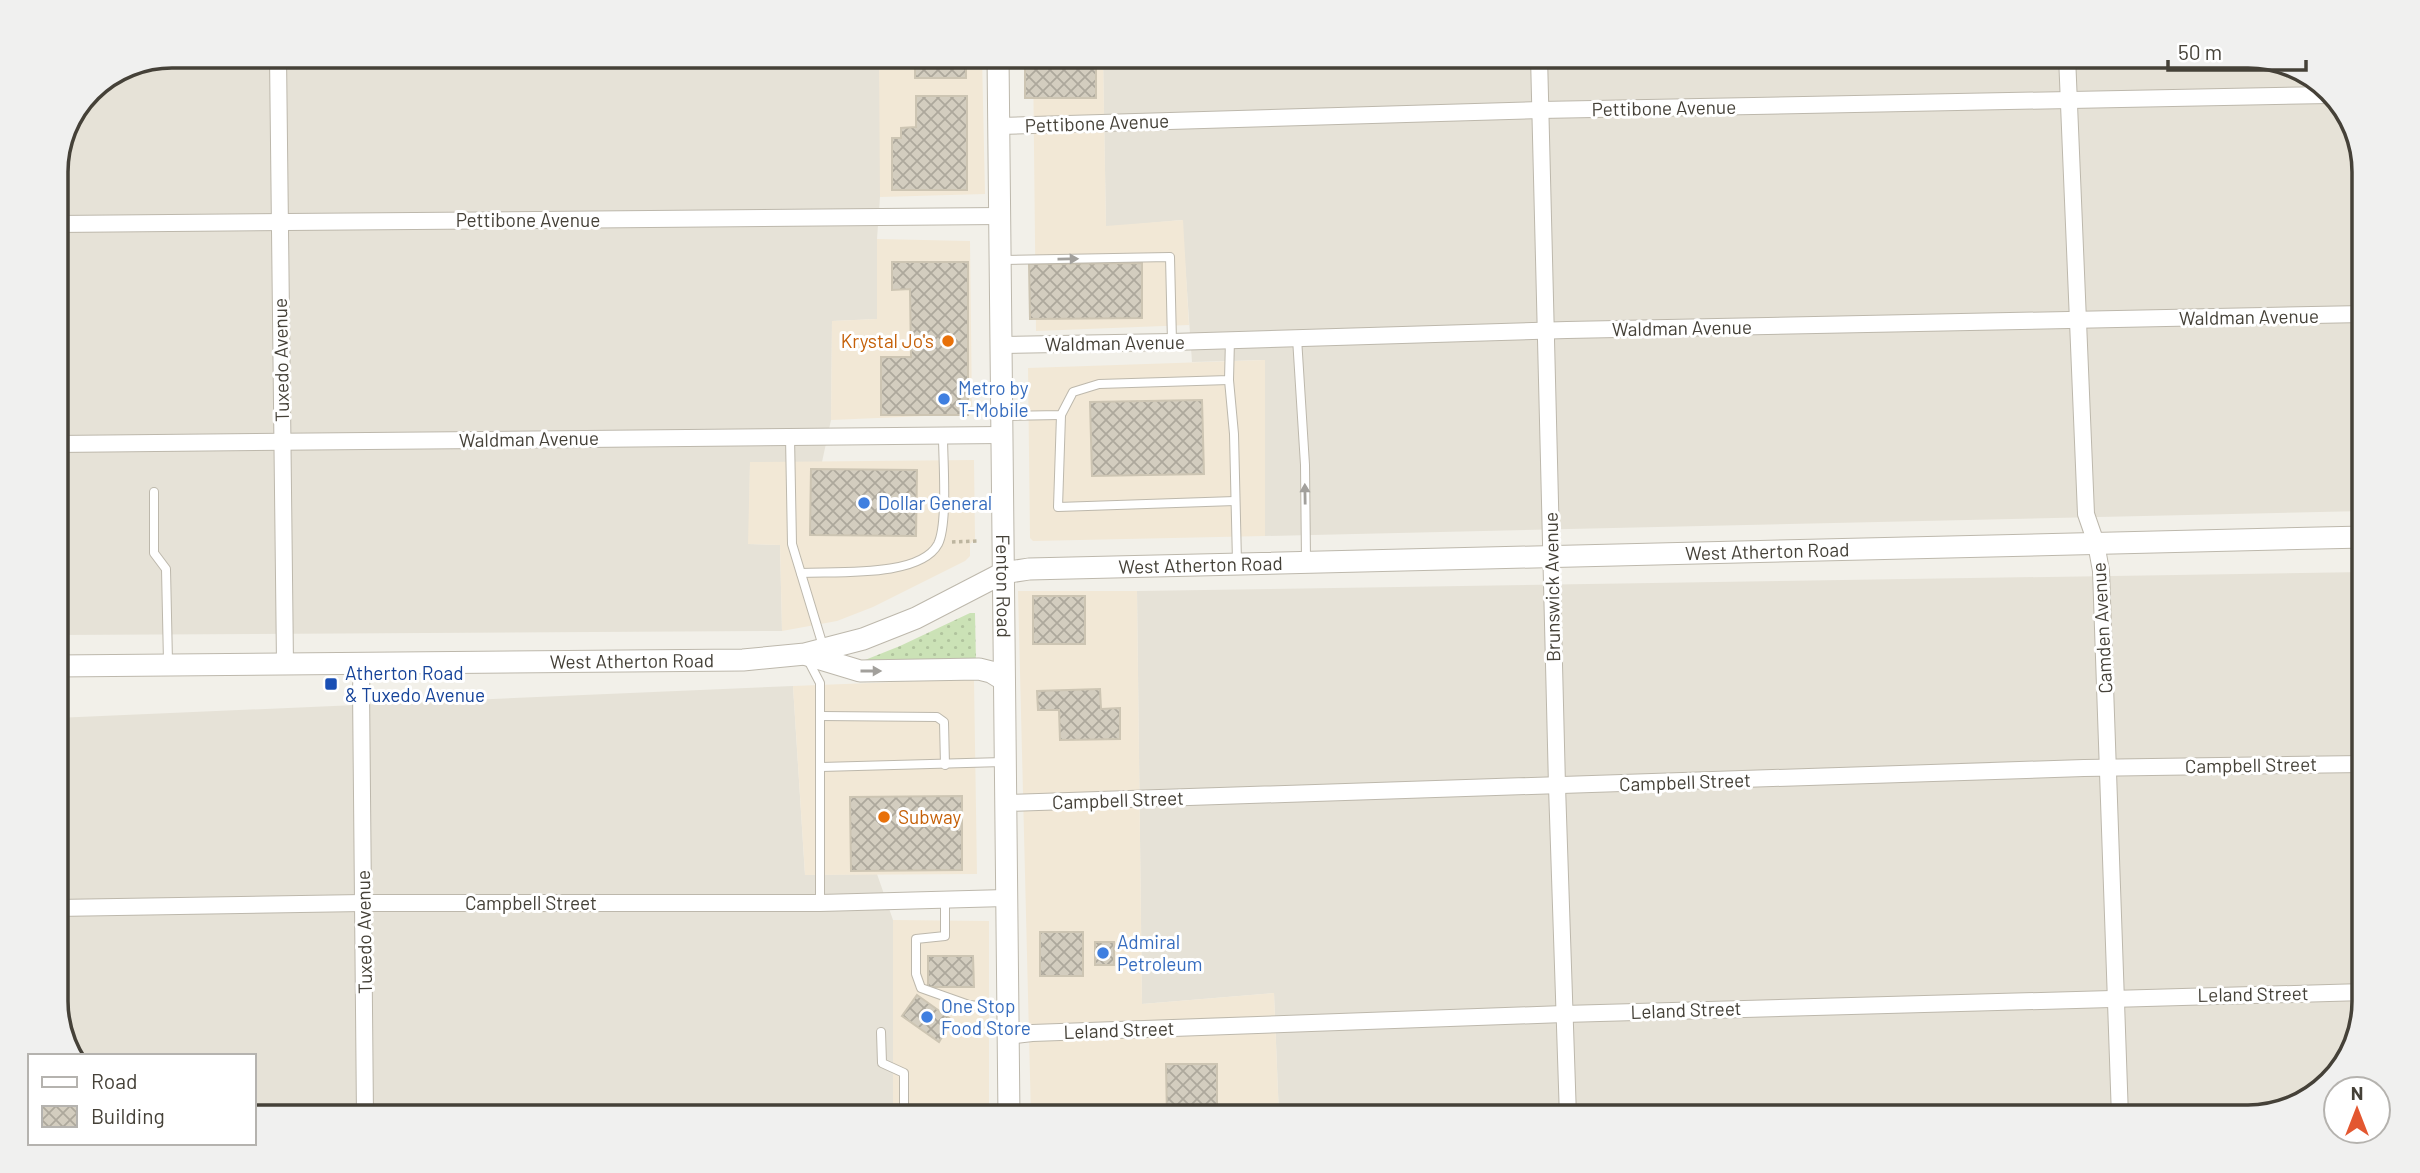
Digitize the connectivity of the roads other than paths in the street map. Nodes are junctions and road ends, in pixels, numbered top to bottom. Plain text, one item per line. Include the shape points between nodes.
1 (278, 68) edge
2 (998, 68) edge
3 (1539, 68) edge
4 (2068, 68) edge
5 (2317, 95) edge
6 (2069, 100) junction
7 (1540, 110) junction
8 (999, 126) junction
9 (1000, 216) junction
10 (280, 222) junction
11 (68, 224) edge
12 (1000, 260) junction
13 (2352, 314) edge
14 (2080, 320) junction
15 (1545, 330) junction
16 (1297, 338) junction
17 (1230, 339) junction
18 (1172, 342) junction
19 (1000, 345) junction
20 (1229, 380) junction
21 (1061, 415) junction
22 (1001, 426) junction
23 (943, 436) junction
24 (790, 437) junction
25 (282, 442) junction
26 (68, 444) edge
27 (154, 492) dead end
28 (1235, 501) junction
29 (2352, 537) edge
30 (2096, 543) junction
31 (1552, 557) junction
32 (1306, 563) junction
33 (1237, 564) junction
34 (800, 573) junction
35 (1003, 573) junction
36 (814, 652) junction
37 (363, 663) junction
38 (285, 664) junction
39 (168, 665) junction
40 (68, 666) edge
41 (1004, 680) junction
42 (821, 716) junction
43 (1005, 762) junction
44 (2352, 764) edge
45 (945, 765) junction
46 (821, 767) junction
47 (2108, 768) junction
48 (1557, 786) junction
49 (1005, 803) junction
50 (1006, 898) junction
51 (945, 900) junction
52 (820, 902) junction
53 (363, 903) junction
54 (68, 908) edge
55 (2352, 992) edge
56 (2116, 997) junction
57 (1008, 1009) junction
58 (1564, 1014) junction
59 (881, 1032) dead end
60 (1008, 1036) junction
61 (365, 1105) edge
62 (904, 1105) edge
63 (1009, 1105) edge
64 (1568, 1105) edge
65 (2120, 1105) edge

1 - 10 street, Tuxedo Avenue
2 - 8 street, Fenton Road
3 - 7 street, Brunswick Avenue
4 - 6 street, Camden Avenue
5 - 6 street, Pettibone Avenue
6 - 7 street, Pettibone Avenue
6 - 14 street, Camden Avenue
7 - 8 street, Pettibone Avenue
7 - 15 street, Brunswick Avenue
8 - 9 street, Fenton Road
9 - 10 street, Pettibone Avenue
9 - 12 street, Fenton Road
10 - 11 street, Pettibone Avenue
10 - 25 street, Tuxedo Avenue
12 -> 18 lane via 1170,257
12 - 19 street, Fenton Road
13 - 14 street, Waldman Avenue
14 - 15 street, Waldman Avenue
14 - 30 street, Camden Avenue via 2086,514
15 - 16 street, Waldman Avenue
15 - 31 street, Brunswick Avenue
16 - 17 street, Waldman Avenue
32 -> 16 lane
17 - 18 street, Waldman Avenue
17 - 20 lane
18 - 19 street, Waldman Avenue
19 - 22 street, Fenton Road
20 - 21 lane via 1098,384 1073,392
20 - 28 lane
21 - 22 lane
21 - 28 lane via 1058,507
22 - 23 street, Waldman Avenue
22 - 35 street, Fenton Road
23 - 24 street, Waldman Avenue
23 - 34 lane via 940,542 921,561 896,569
24 - 25 street, Waldman Avenue
24 - 34 lane via 792,544
25 - 26 street, Waldman Avenue
25 - 38 street, Tuxedo Avenue
27 - 39 lane via 155,553 166,569
28 - 33 lane
29 - 30 street, West Atherton Road
30 - 31 street, West Atherton Road
30 - 47 street, Camden Avenue via 2101,571
31 - 32 street, West Atherton Road
31 - 48 street, Brunswick Avenue
32 - 33 street, West Atherton Road
33 - 35 street, West Atherton Road
34 - 36 lane
35 - 36 street, West Atherton Road via 887,631
35 - 41 street, Fenton Road
36 - 37 street, West Atherton Road via 743,660
36 -> 41 street via 860,671 979,669
36 - 42 lane
37 - 38 street, West Atherton Road
37 - 53 street, Tuxedo Avenue
38 - 39 street, West Atherton Road
39 - 40 street, West Atherton Road
41 - 43 street, Fenton Road
42 - 45 lane via 937,717 944,722
42 - 46 lane
43 - 45 lane
43 - 49 street, Fenton Road
44 - 47 street, Campbell Street
45 - 46 lane
46 - 52 lane
47 - 48 street, Campbell Street
47 - 56 street, Camden Avenue
48 - 49 street, Campbell Street
48 - 58 street, Brunswick Avenue
49 - 50 street, Fenton Road
50 - 51 street, Campbell Street
50 - 57 street, Fenton Road
51 - 52 street, Campbell Street
51 - 57 lane via 945,936 916,939 916,974 921,988 969,1005
52 - 53 street, Campbell Street
53 - 54 street, Campbell Street
53 - 61 street, Tuxedo Avenue
55 - 56 street, Leland Street
56 - 58 street, Leland Street
56 - 65 street, Camden Avenue
57 - 60 street, Fenton Road
58 - 60 street, Leland Street
58 - 64 street, Brunswick Avenue
59 - 62 lane via 882,1063 904,1073
60 - 63 street, Fenton Road

